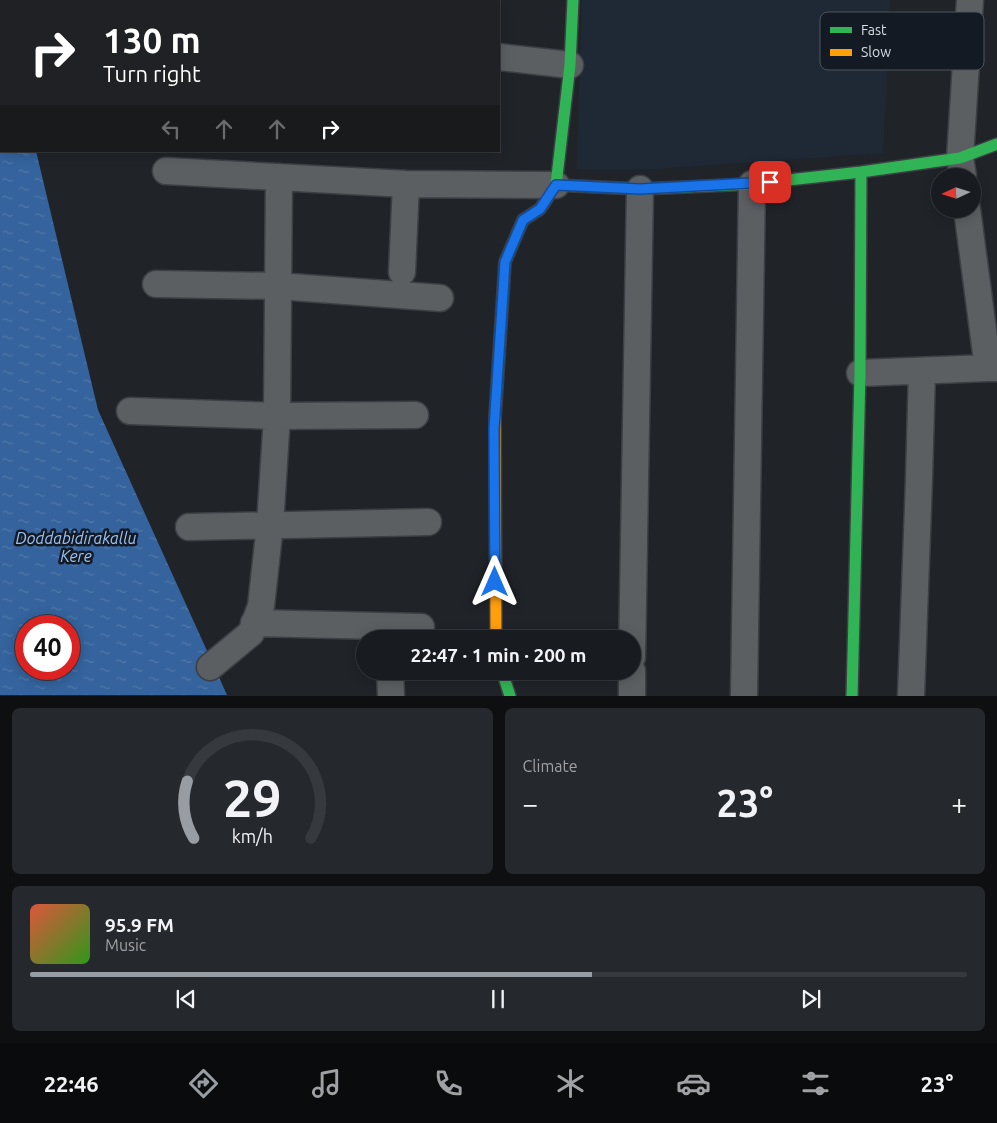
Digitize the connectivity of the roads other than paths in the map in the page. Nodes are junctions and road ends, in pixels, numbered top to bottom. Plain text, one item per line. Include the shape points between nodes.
1 (573, 0) edge
2 (500, 57) edge
3 (570, 65) junction
4 (967, 70) edge
5 (997, 144) edge
6 (962, 167) edge
7 (166, 172) dead end
8 (861, 172) junction
9 (279, 177) junction
10 (406, 184) junction
11 (752, 184) junction
12 (556, 185) junction
13 (640, 189) junction
14 (968, 218) edge
15 (402, 272) dead end
16 (156, 284) dead end
17 (278, 286) junction
18 (440, 298) dead end
19 (993, 368) edge
20 (922, 371) junction
21 (860, 373) junction
22 (130, 411) dead end
23 (415, 415) dead end
24 (277, 416) junction
25 (428, 522) dead end
26 (270, 525) junction
27 (189, 527) dead end
28 (254, 623) junction
29 (422, 627) dead end
30 (358, 630) edge
31 (402, 630) edge
32 (496, 630) edge
33 (632, 630) edge
34 (210, 667) dead end
35 (390, 680) edge
36 (505, 680) edge
37 (632, 680) edge
38 (391, 696) edge
39 (510, 696) edge
40 (632, 696) edge
41 (744, 696) edge
42 (852, 696) edge
43 (911, 696) edge

1 - 3 street
2 - 3 street
3 - 12 street
4 - 6 street
5 - 6 street
6 - 8 street
7 - 9 street
8 - 11 street
8 - 21 street
9 - 10 street
9 - 17 street
10 - 12 street
10 - 15 street
11 - 13 street
11 - 41 street
12 - 13 street
12 - 32 street via 540,209 523,220 505,262 494,429
13 - 33 street
14 - 19 street
16 - 17 street
17 - 18 street
17 - 24 street
19 - 20 street
20 - 21 street
20 - 43 street
21 - 42 street
22 - 24 street
23 - 24 street
24 - 26 street
25 - 26 street
26 - 27 street
26 - 28 street via 261,606
28 - 30 street
28 - 34 street via 251,632
29 - 31 street
35 - 38 street
36 - 39 street
37 - 40 street

